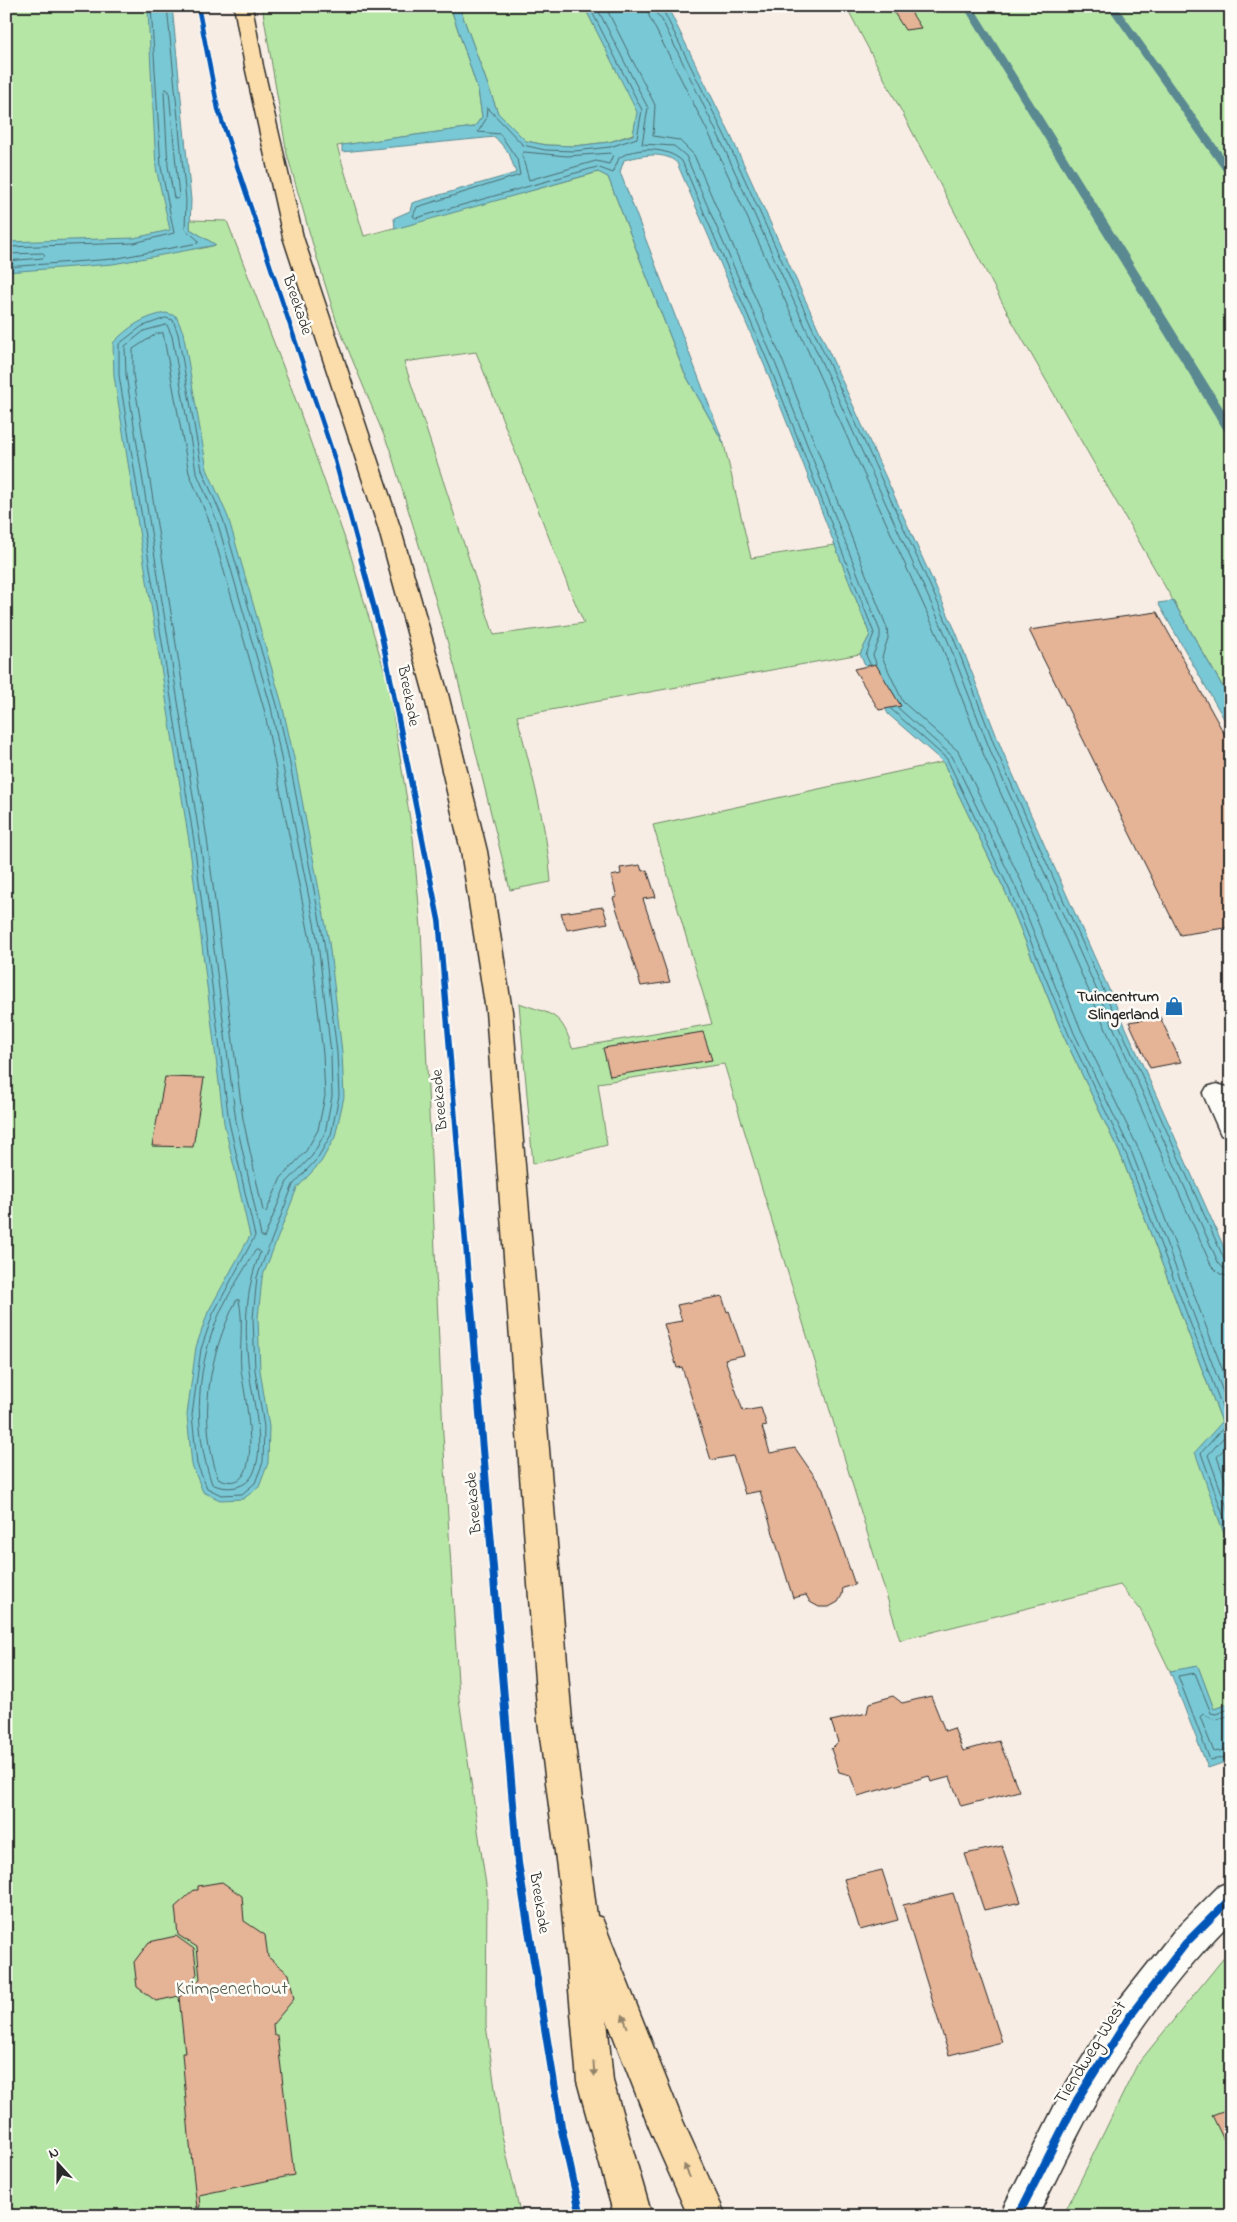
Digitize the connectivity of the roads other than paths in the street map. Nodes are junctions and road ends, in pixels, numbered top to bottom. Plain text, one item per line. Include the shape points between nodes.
1 (243, 6) edge
2 (1217, 1094) dead end
3 (1231, 1126) edge
4 (1231, 1898) edge
5 (578, 1899) junction
6 (633, 2216) edge
7 (707, 2216) edge
8 (1018, 2216) edge

1 - 5 main road, Breekade via 290,227 389,527 436,694 474,851 499,1011 554,1712
2 - 3 street
4 - 8 street, Tiendweg-West via 1186,1943 1130,2016 1077,2100
5 -> 6 main road, Breekade via 596,2081
7 -> 5 main road, Breekade via 650,2084

